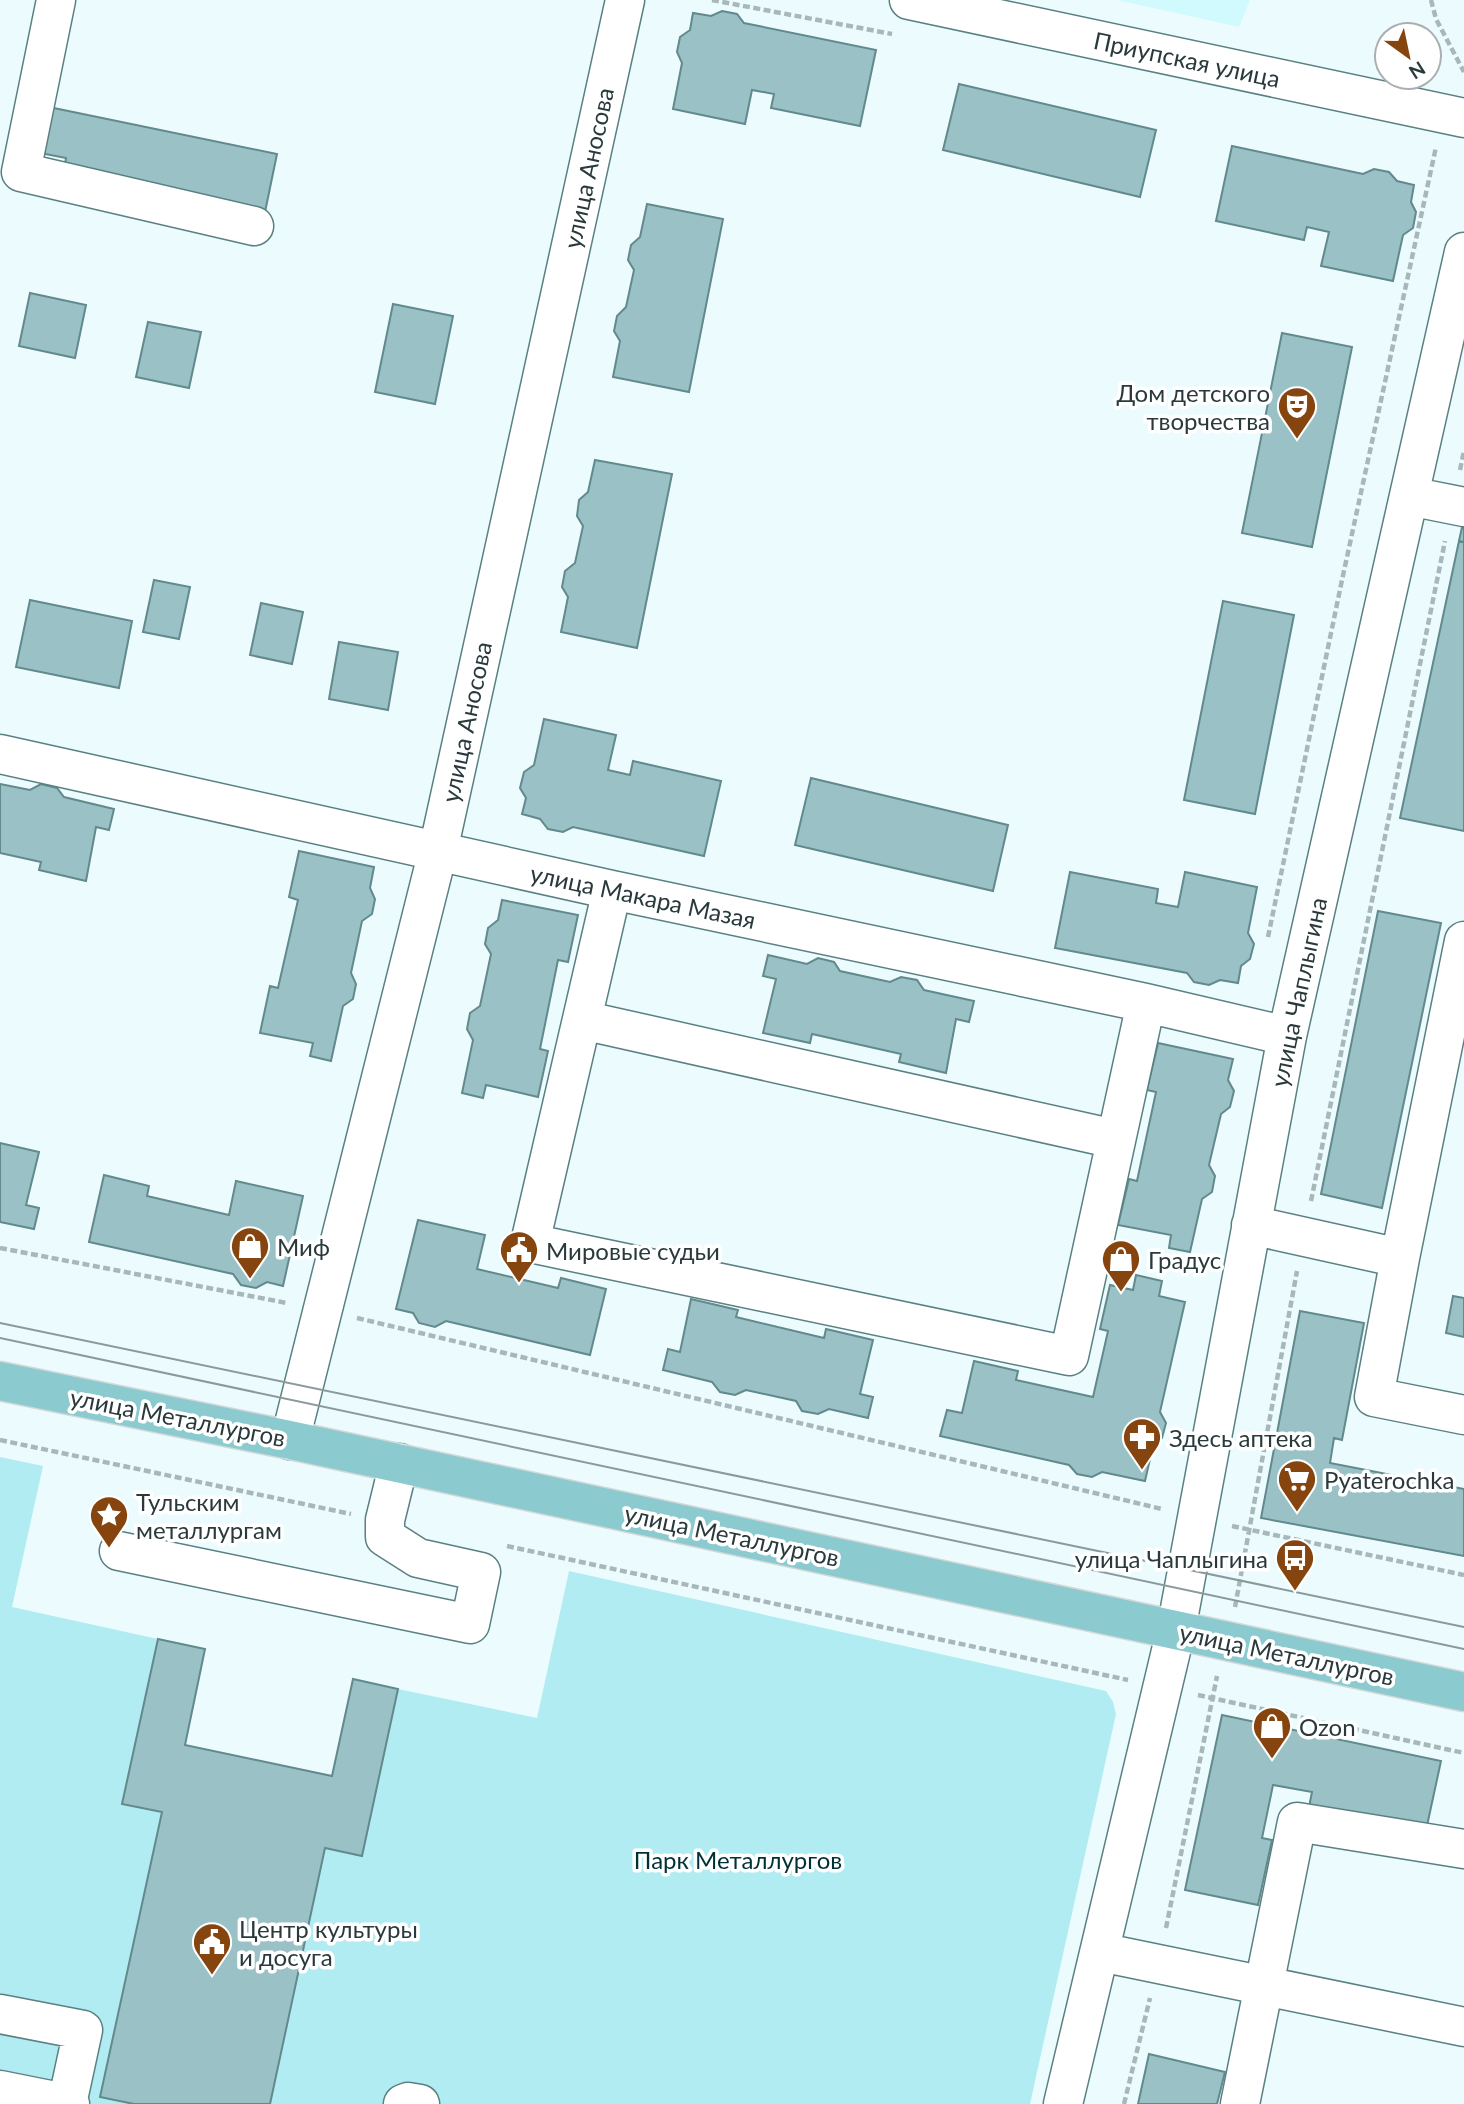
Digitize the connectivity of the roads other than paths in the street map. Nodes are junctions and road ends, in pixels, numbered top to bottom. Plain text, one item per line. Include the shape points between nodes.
1 (57, 0) edge
2 (625, 0) edge
3 (909, 0) edge
4 (1464, 118) edge
5 (254, 226) dead end
6 (1464, 252) edge
7 (1409, 496) junction
8 (1458, 506) edge
9 (0, 754) edge
10 (438, 851) junction
11 (612, 890) junction
12 (1464, 940) edge
13 (1146, 1003) junction
14 (582, 1020) junction
15 (1287, 1036) junction
16 (1115, 1139) junction
17 (1251, 1226) junction
18 (1400, 1258) junction
19 (0, 1381) edge
20 (1464, 1415) edge
21 (290, 1440) junction
22 (399, 1463) junction
23 (119, 1551) dead end
24 (1176, 1630) junction
25 (1464, 1692) edge
26 (1464, 1849) edge
27 (1100, 1952) junction
28 (1263, 1986) junction
29 (0, 2014) edge
30 (1464, 2026) edge
31 (0, 2090) edge
32 (68, 2104) edge
33 (402, 2104) edge
34 (420, 2104) edge
35 (1063, 2104) edge
36 (1240, 2104) edge

1 - 5 street via 21,172
2 - 10 street, улица Аносова
3 - 4 street, Приупская улица
6 - 7 street, улица Чаплыгина
7 - 8 street
7 - 15 street, улица Чаплыгина
9 - 10 street, улица Макара Мазая
10 - 11 street, улица Макара Мазая
10 - 21 street, улица Аносова
11 - 13 street, улица Макара Мазая
11 - 14 street
12 - 18 street
13 - 15 street, улица Макара Мазая
13 - 16 street
14 - 16 street
14 - 16 street via 530,1243 1069,1356
15 - 17 street, улица Чаплыгина
17 - 18 street
17 - 24 street, улица Чаплыгина
18 - 20 street via 1374,1397
19 - 21 main road, улица Металлургов
21 - 22 main road, улица Металлургов
22 - 23 street via 385,1537 418,1558 481,1572 470,1624
22 - 24 main road, улица Металлургов
24 - 25 main road, улица Металлургов
24 - 27 street, улица Чаплыгина
26 - 28 street via 1297,1822
27 - 28 street
27 - 35 street, улица Чаплыгина
28 - 30 street
28 - 36 street
29 - 32 street via 83,2029
31 - 32 street
33 - 34 street

